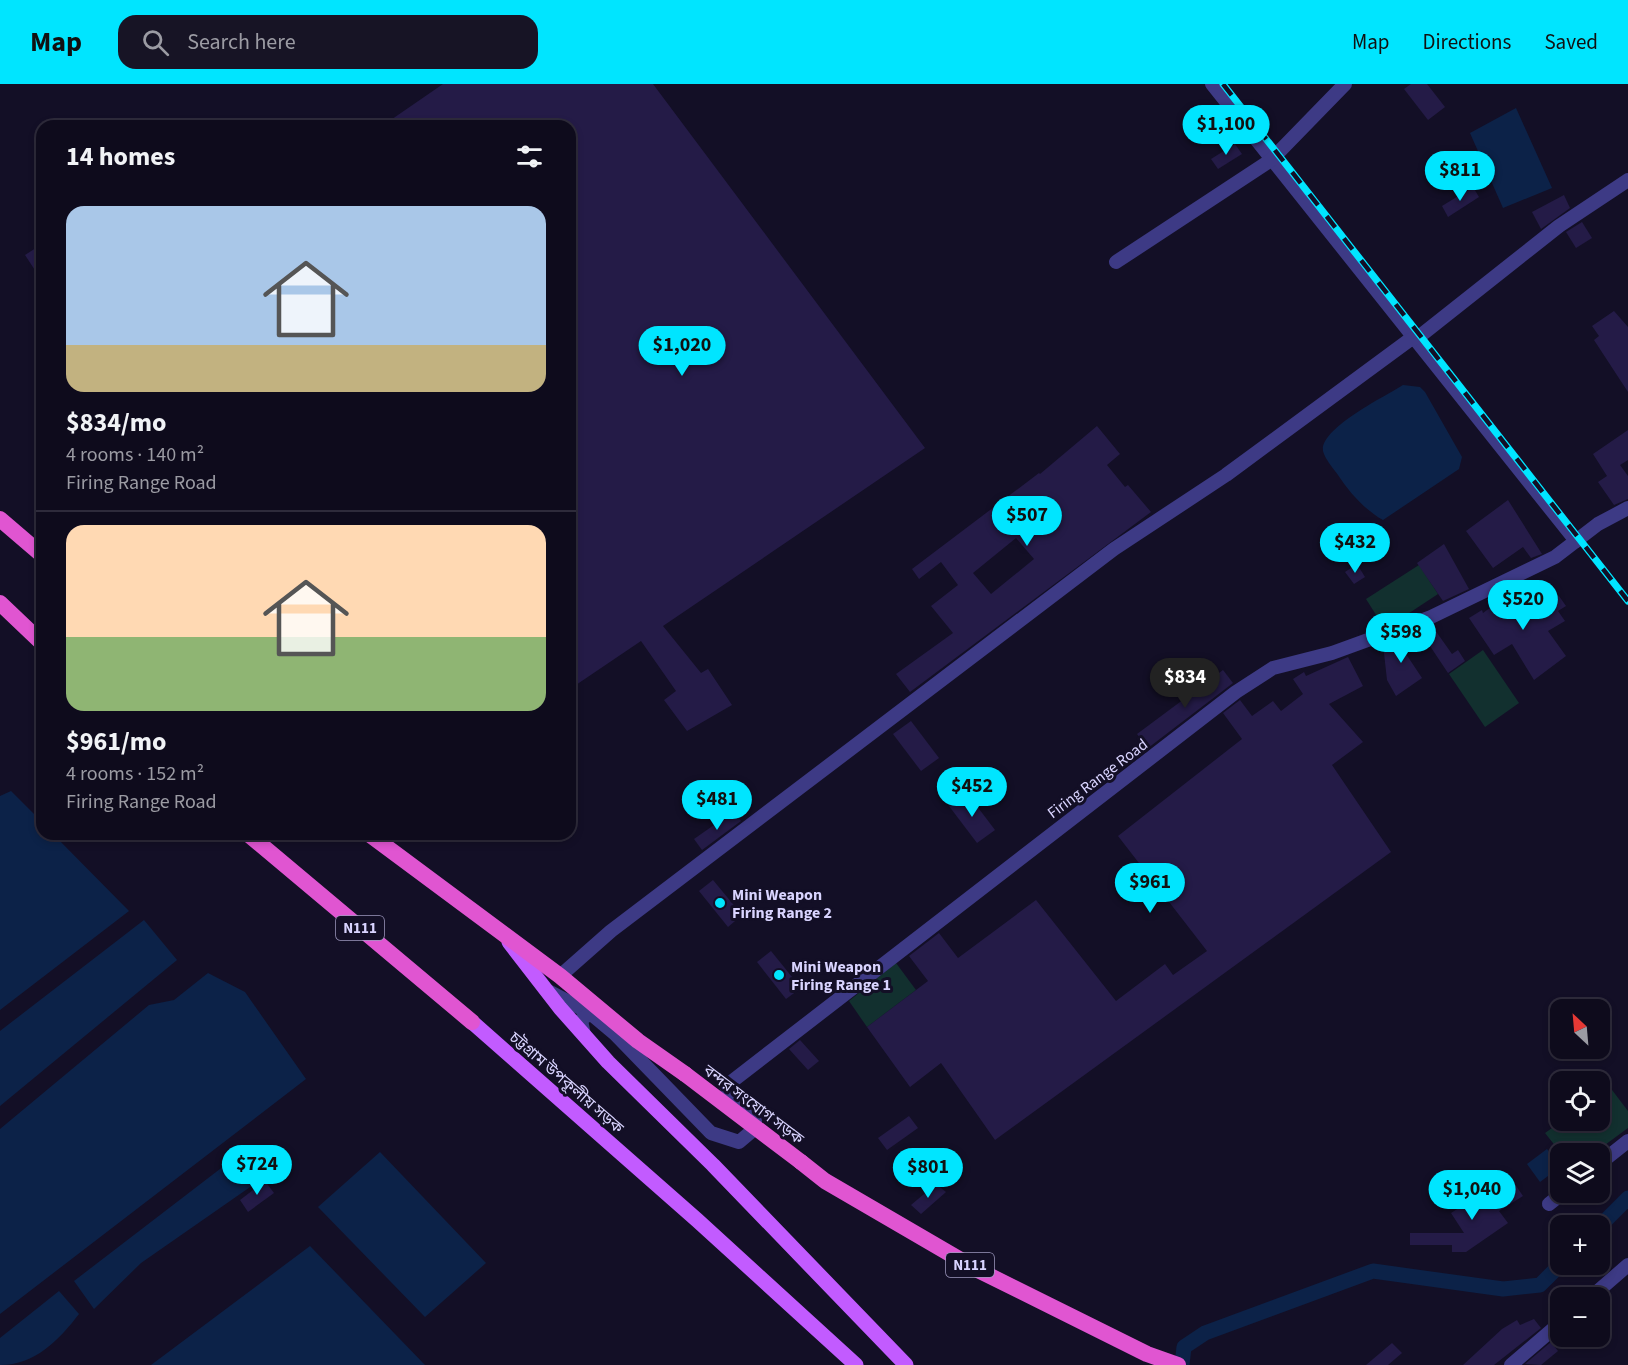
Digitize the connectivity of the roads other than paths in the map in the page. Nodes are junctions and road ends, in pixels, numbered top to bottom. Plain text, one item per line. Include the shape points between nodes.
1 (1212, 84) edge
2 (1345, 84) edge
3 (1270, 160) junction
4 (1628, 180) edge
5 (1116, 262) dead end
6 (1414, 339) junction
7 (1628, 508) edge
8 (0, 519) edge
9 (1576, 541) junction
10 (36, 550) edge
11 (0, 603) edge
12 (36, 637) edge
13 (255, 840) edge
14 (377, 840) edge
15 (501, 933) junction
16 (560, 976) junction
17 (546, 990) junction
18 (590, 1013) junction
19 (472, 1022) joint
20 (584, 1035) junction
21 (1628, 1141) edge
22 (1610, 1155) edge
23 (1628, 1264) edge
24 (1602, 1287) edge
25 (1550, 1332) edge
26 (856, 1365) edge
27 (906, 1365) edge
28 (1178, 1365) edge
29 (1511, 1365) edge

1 - 3 street
2 - 3 street
3 - 5 street
3 - 6 street
4 - 6 street via 1559,226 1451,314
6 - 9 street
6 - 16 street via 1226,475 1114,549 621,924
7 - 9 street, Firing Range Road
8 - 10 highway
9 - 18 street, Firing Range Road via 1555,557 1431,617 1332,653 1273,668 1196,722 726,1086 755,1121 752,1131 739,1142 711,1133
11 - 12 highway
13 - 19 highway, চট্টগ্রাম উপকূলীয় সড়ক / N111
14 - 15 highway, বন্দর সংযোগ সড়ক / N111
15 - 16 highway, বন্দর সংযোগ সড়ক / N111
15 - 17 main road
16 - 28 highway, বন্দর সংযোগ সড়ক / N111, bridge via 638,1041 825,1181 976,1269
17 - 18 street
17 - 20 main road
18 - 20 street via 581,1020
19 - 26 main road, চট্টগ্রাম উপকূলীয় সড়ক
20 - 27 main road
21 - 22 street
23 - 24 street
25 - 29 street

